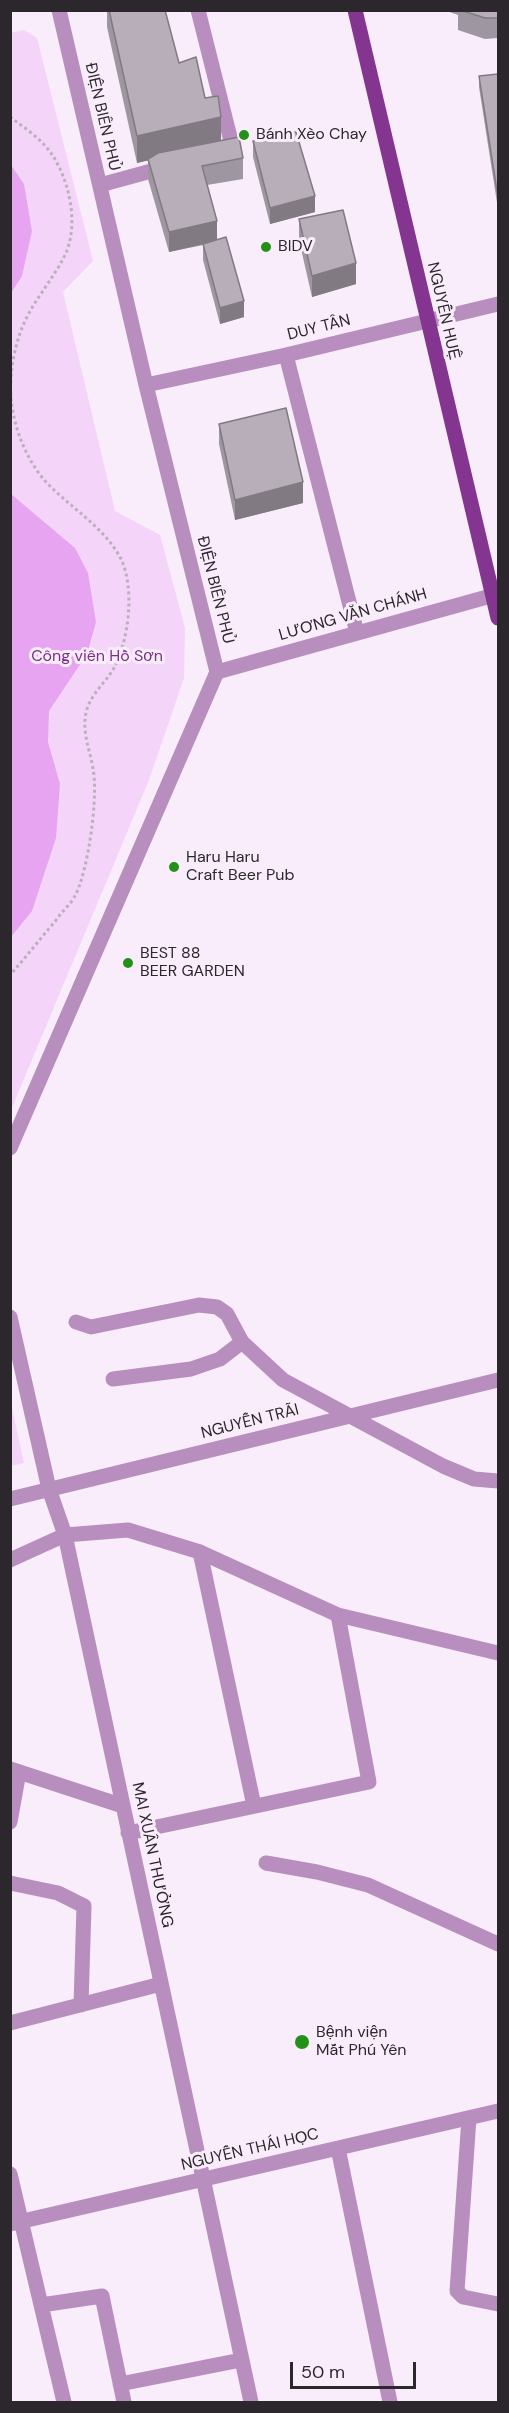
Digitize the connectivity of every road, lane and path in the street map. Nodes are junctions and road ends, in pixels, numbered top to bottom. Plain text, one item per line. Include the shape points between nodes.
1 (59, 10) edge
2 (198, 10) edge
3 (355, 10) edge
4 (10, 117) edge
5 (211, 155) edge
6 (177, 164) edge
7 (100, 185) junction
8 (498, 304) edge
9 (427, 320) junction
10 (286, 355) junction
11 (146, 385) junction
12 (496, 595) edge
13 (498, 618) edge
14 (357, 633) junction
15 (217, 672) junction
16 (10, 975) edge
17 (10, 1148) edge
18 (10, 1317) edge
19 (76, 1322) dead end
20 (242, 1342) junction
21 (113, 1379) dead end
22 (498, 1380) edge
23 (350, 1416) junction
24 (498, 1481) edge
25 (49, 1490) junction
26 (10, 1499) edge
27 (65, 1535) junction
28 (200, 1552) junction
29 (10, 1560) edge
30 (338, 1615) junction
31 (498, 1653) edge
32 (15, 1771) edge
33 (123, 1806) junction
34 (254, 1806) junction
35 (10, 1822) edge
36 (128, 1833) junction
37 (266, 1863) dead end
38 (10, 1883) edge
39 (498, 1944) edge
40 (161, 1984) junction
41 (81, 2005) junction
42 (10, 2023) edge
43 (498, 2111) edge
44 (469, 2118) junction
45 (338, 2148) junction
46 (10, 2174) edge
47 (202, 2180) junction
48 (16, 2223) edge
49 (498, 2304) edge
50 (41, 2305) junction
51 (242, 2360) junction
52 (120, 2384) junction
53 (64, 2403) edge
54 (124, 2403) edge
55 (250, 2403) edge
56 (390, 2403) edge

1 - 7 street, ĐIỆN BIÊN PHỦ
2 - 5 street via 233,149
3 - 9 main road, NGUYỄN HUỆ
4 - 16 path via 53,156 66,185 73,218 66,253 26,319 13,358 11,398 20,438 52,489 104,535 121,560 129,587 125,635 114,667 88,707 84,726 94,776 93,822 75,896
6 - 7 street
7 - 11 street, ĐIỆN BIÊN PHỦ
8 - 9 street, DUY TÂN
9 - 10 street, DUY TÂN
9 - 12 main road, NGUYỄN HUỆ
10 - 11 street, DUY TÂN
10 - 14 street
11 - 15 street, ĐIỆN BIÊN PHỦ
12 - 13 main road, NGUYỄN HUỆ
12 - 14 street, LƯƠNG VĂN CHÁNH
14 - 15 street, LƯƠNG VĂN CHÁNH
15 - 17 street
18 - 25 street, MAI XUÂN THƯỞNG
19 - 20 street via 91,1326 200,1305 217,1307 227,1314
20 - 21 street via 220,1359 191,1369
20 - 23 street via 283,1380
22 - 23 street, NGUYỄN TRÃI
23 - 24 street via 443,1466 474,1479
23 - 25 street, NGUYỄN TRÃI
25 - 26 street, NGUYỄN TRÃI
25 - 27 street, MAI XUÂN THƯỞNG
27 - 28 street via 128,1530
27 - 29 street
27 - 33 street, MAI XUÂN THƯỞNG
28 - 30 street
28 - 34 street
30 - 31 street
30 - 34 street via 369,1782
32 - 33 street
32 - 35 street
33 - 36 street, MAI XUÂN THƯỞNG
34 - 36 street
36 - 40 street, MAI XUÂN THƯỞNG
37 - 39 street via 368,1885
38 - 41 street via 58,1893 84,1906
40 - 41 street
40 - 47 street, MAI XUÂN THƯỞNG
41 - 42 street
43 - 44 street, NGUYỄN THÁI HỌC
44 - 45 street, NGUYỄN THÁI HỌC
44 - 49 street via 457,2291 463,2297
45 - 47 street, NGUYỄN THÁI HỌC
45 - 56 street
46 - 48 street
47 - 48 street, NGUYỄN THÁI HỌC
47 - 51 street, MAI XUÂN THƯỞNG
48 - 50 street
50 - 52 street via 102,2296
50 - 53 street
51 - 52 street
51 - 55 street, MAI XUÂN THƯỞNG
52 - 54 street

